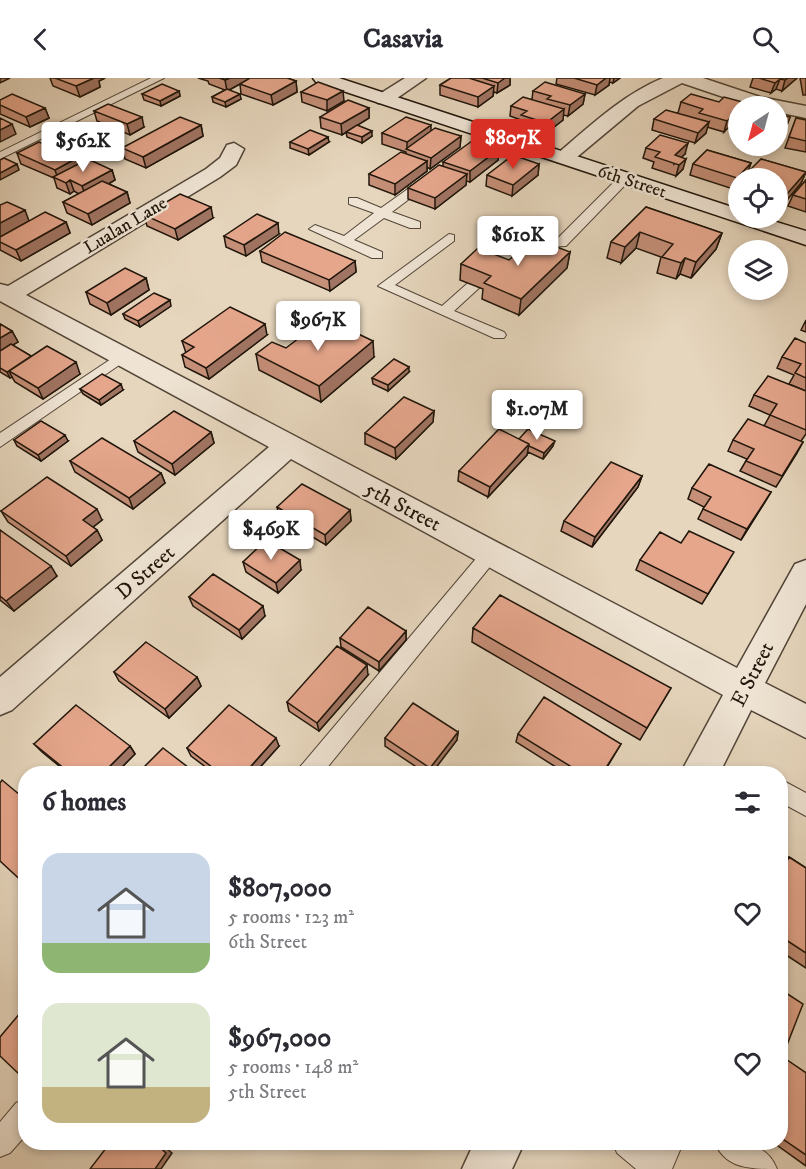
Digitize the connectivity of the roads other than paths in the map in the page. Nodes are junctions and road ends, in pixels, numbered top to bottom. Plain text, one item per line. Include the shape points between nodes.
1 (159, 78) edge
2 (322, 78) edge
3 (417, 78) edge
4 (678, 78) edge
5 (686, 78) edge
6 (384, 99) junction
7 (806, 112) edge
8 (234, 148) dead end
9 (0, 156) edge
10 (564, 158) junction
11 (440, 170) edge
12 (626, 178) junction
13 (353, 201) dead end
14 (382, 213) junction
15 (728, 213) edge
16 (415, 225) dead end
17 (774, 228) edge
18 (315, 229) dead end
19 (449, 237) dead end
20 (806, 238) edge
21 (345, 241) junction
22 (377, 255) dead end
23 (491, 270) edge
24 (474, 285) edge
25 (4, 293) edge
26 (444, 312) junction
27 (499, 335) dead end
28 (123, 356) junction
29 (0, 441) edge
30 (289, 445) junction
31 (491, 553) junction
32 (806, 573) edge
33 (744, 689) junction
34 (0, 699) edge
35 (806, 722) edge
36 (315, 766) edge
37 (703, 766) edge
38 (788, 795) edge
39 (806, 805) edge
40 (18, 1122) edge
41 (0, 1143) edge
42 (496, 1150) edge
43 (635, 1150) edge
44 (666, 1150) edge
45 (738, 1150) edge
46 (486, 1169) edge
47 (658, 1169) edge
48 (763, 1169) edge

1 - 9 lane
2 - 6 street, 6th Street
3 - 6 street
4 - 10 street via 651,88 628,103
5 - 7 street via 756,102
6 - 10 street, 6th Street via 483,137
8 - 25 street, Lualan Lane via 229,161 213,173
10 - 12 street, 6th Street
11 - 14 lane
12 - 15 street, 6th Street
12 - 23 lane via 561,243 519,244
13 - 14 lane
14 - 16 lane
14 - 21 lane
17 - 20 street
18 - 21 lane
19 - 26 lane via 386,286
21 - 22 lane
24 - 26 lane
25 - 28 street, 5th Street
26 - 27 lane
28 - 29 lane
28 - 30 street, 5th Street
30 - 31 street, 5th Street
30 - 34 street, D Street
31 - 33 street, 5th Street
31 - 36 lane
32 - 33 street, E Street
33 - 35 street, 5th Street
33 - 37 street, E Street
38 - 39 lane
40 - 41 lane
42 - 46 street
43 - 47 lane
44 - 47 lane
45 - 48 lane

